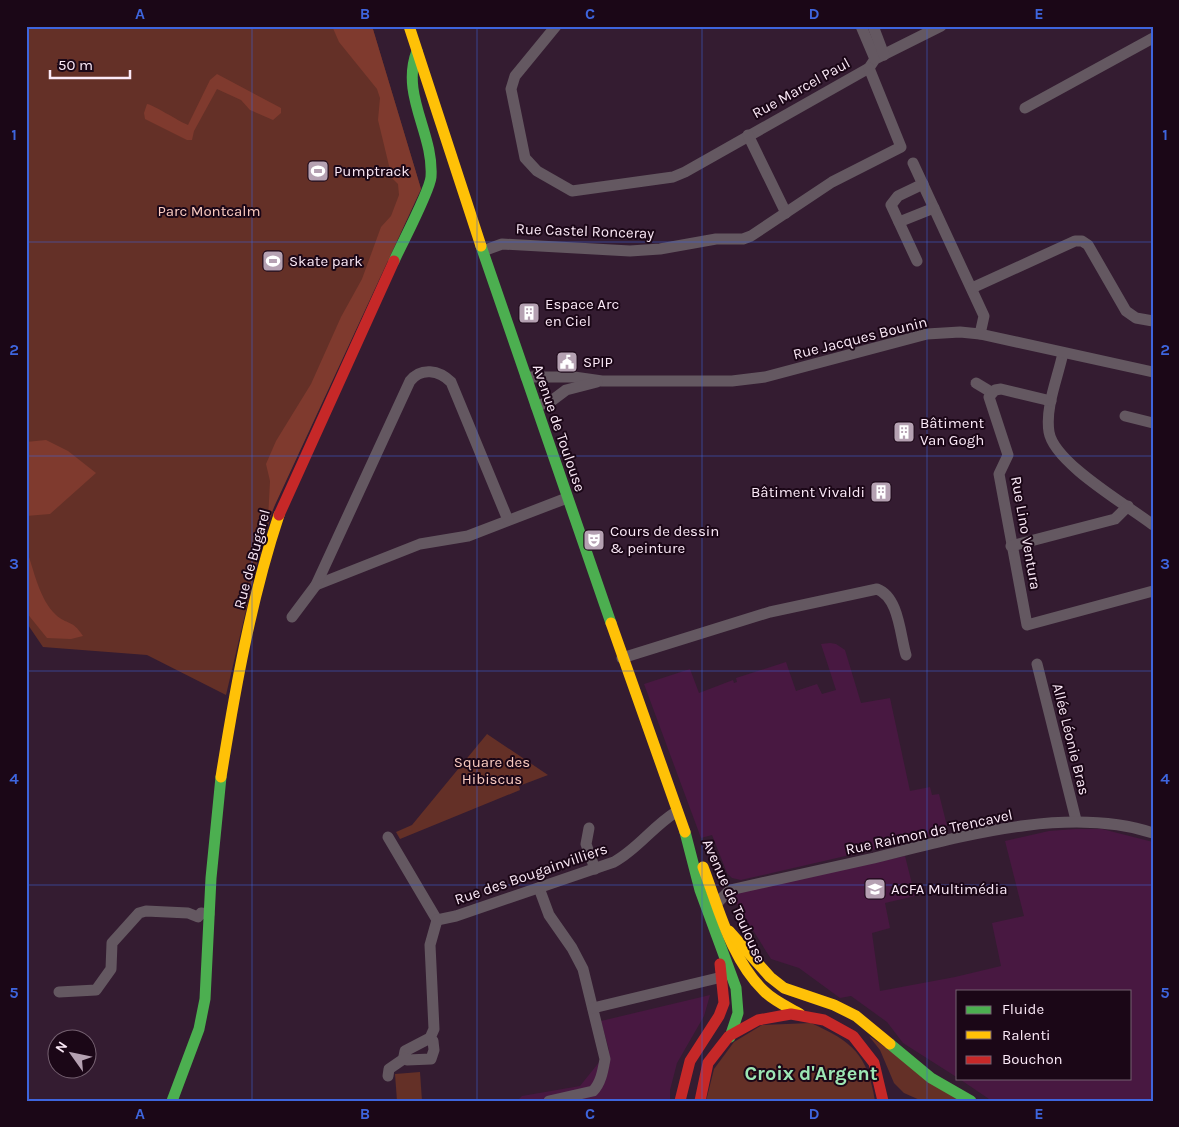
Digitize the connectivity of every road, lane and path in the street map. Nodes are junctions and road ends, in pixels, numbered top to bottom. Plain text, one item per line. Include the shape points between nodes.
1 (409, 26) edge
2 (556, 26) edge
3 (861, 26) edge
4 (873, 26) edge
5 (941, 26) edge
6 (1153, 38) edge
7 (417, 51) junction
8 (876, 61) junction
9 (1025, 108) dead end
10 (748, 135) junction
11 (901, 147) joint
12 (913, 162) dead end
13 (924, 184) junction
14 (934, 208) junction
15 (786, 213) junction
16 (899, 222) junction
17 (483, 251) junction
18 (917, 261) dead end
19 (972, 288) junction
20 (1153, 321) edge
21 (980, 334) junction
22 (1063, 353) junction
23 (1153, 372) edge
24 (526, 377) junction
25 (556, 377) junction
26 (602, 381) junction
27 (976, 384) dead end
28 (991, 392) junction
29 (560, 395) junction
30 (1052, 401) junction
31 (536, 406) junction
32 (1125, 416) dead end
33 (1153, 423) edge
34 (567, 498) junction
35 (1128, 506) junction
36 (508, 520) junction
37 (1153, 525) edge
38 (1011, 546) junction
39 (316, 585) junction
40 (1153, 591) edge
41 (292, 618) dead end
42 (906, 655) dead end
43 (622, 658) junction
44 (1037, 664) dead end
45 (676, 812) junction
46 (1076, 820) junction
47 (589, 828) dead end
48 (1153, 833) edge
49 (388, 837) dead end
50 (686, 838) junction
51 (595, 869) junction
52 (539, 888) junction
53 (718, 902) junction
54 (205, 914) junction
55 (437, 920) junction
56 (714, 927) junction
57 (729, 931) junction
58 (722, 977) junction
59 (59, 992) dead end
60 (593, 1008) junction
61 (800, 1014) junction
62 (730, 1037) junction
63 (430, 1038) junction
64 (405, 1058) junction
65 (388, 1076) dead end
66 (883, 1098) edge
67 (172, 1101) edge
68 (549, 1101) edge
69 (680, 1101) edge
70 (700, 1101) edge
71 (894, 1101) edge
72 (971, 1101) edge

1 - 7 main road, Avenue de Toulouse
2 - 10 street, Rue Marcel Paul via 515,76 511,89 525,158 557,184 572,192 673,177
3 - 8 street
4 - 8 street
5 - 8 street, Rue Marcel Paul
6 - 9 street
7 - 17 main road, Avenue de Toulouse
7 - 54 main road, Rue de Bugarel via 410,67 430,154 431,180 283,501 268,546 230,720
8 - 10 street, Rue Marcel Paul
8 - 11 street, Rue Marcel Paul
10 - 15 street, Rue Marcel Paul
11 - 15 street, Rue Castel Ronceray via 832,182
12 - 13 street
13 - 14 street
13 - 16 street via 894,201 891,206
14 - 16 street
14 - 19 street
15 - 17 street, Rue Castel Ronceray via 743,239 716,239 649,250 502,244
16 - 18 street
17 - 24 main road, Avenue de Toulouse
19 - 20 street via 1075,241 1082,241 1088,245 1126,311 1136,318
19 - 21 street via 984,316
21 - 22 street, Rue Jacques Bounin
21 - 26 street, Rue Jacques Bounin via 927,334 765,378
22 - 23 street, Rue Jacques Bounin
22 - 30 street
24 - 25 street, Rue Jacques Bounin
24 - 31 main road, Avenue de Toulouse
25 - 26 street, Rue Jacques Bounin
25 - 29 street via 560,383
26 - 29 street, Rue Jacques Bounin via 566,390
27 - 28 street
28 - 30 street via 1001,389
28 - 38 street, Rue Lino Ventura via 991,407 1008,455 999,474
29 - 31 street, Rue Jacques Bounin
30 - 35 street via 1049,434 1065,458
31 - 34 main road, Avenue de Toulouse
32 - 33 street
34 - 36 street
34 - 43 main road, Avenue de Toulouse
35 - 37 street
35 - 38 street via 1115,519
36 - 39 street via 468,536 420,544
36 - 39 street via 451,382 439,373 424,372 414,376 404,393
38 - 40 street, Rue Lino Ventura via 1027,625
39 - 41 street
42 - 43 street via 891,600 877,589 770,612
43 - 45 main road, Avenue de Toulouse
44 - 46 street, Allée Léonie Bras
45 - 50 main road, Avenue de Toulouse
45 - 51 street, Rue des Bougainvilliers via 664,819 628,855
46 - 48 street, Rue Raimon de Trencavel via 1105,822
46 - 53 street, Rue Raimon de Trencavel via 1010,828 730,890
47 - 51 street via 586,844
49 - 55 street
50 - 53 main road, Avenue de Toulouse via 698,853
50 - 56 main road, Avenue de Toulouse via 689,857
51 - 52 street, Rue des Bougainvilliers
52 - 55 street, Rue des Bougainvilliers
52 - 60 street via 549,915 582,969
53 - 57 main road, Avenue de Toulouse
54 - 59 street via 198,917 188,913 139,913 112,943 111,969 96,990
54 - 67 main road, Rue de Bugarel via 207,984 199,1029
55 - 63 street via 430,944 434,1029
56 - 58 main road
56 - 62 main road, Avenue de Toulouse via 737,989 737,1018
57 - 61 main road, Avenue de Toulouse via 745,968 763,990
57 - 72 main road via 784,988 834,1004 856,1016 931,1078
58 - 60 street
58 - 69 main road via 724,1003 696,1049 682,1085
60 - 68 street via 605,1059 597,1086 593,1091
61 - 62 main road via 770,1016 749,1024
61 - 66 main road via 832,1022 858,1041 876,1068
62 - 70 main road via 710,1064 703,1079
63 - 64 street via 405,1051
63 - 64 street via 434,1050 431,1059 410,1062
64 - 65 street via 389,1069
66 - 71 main road

